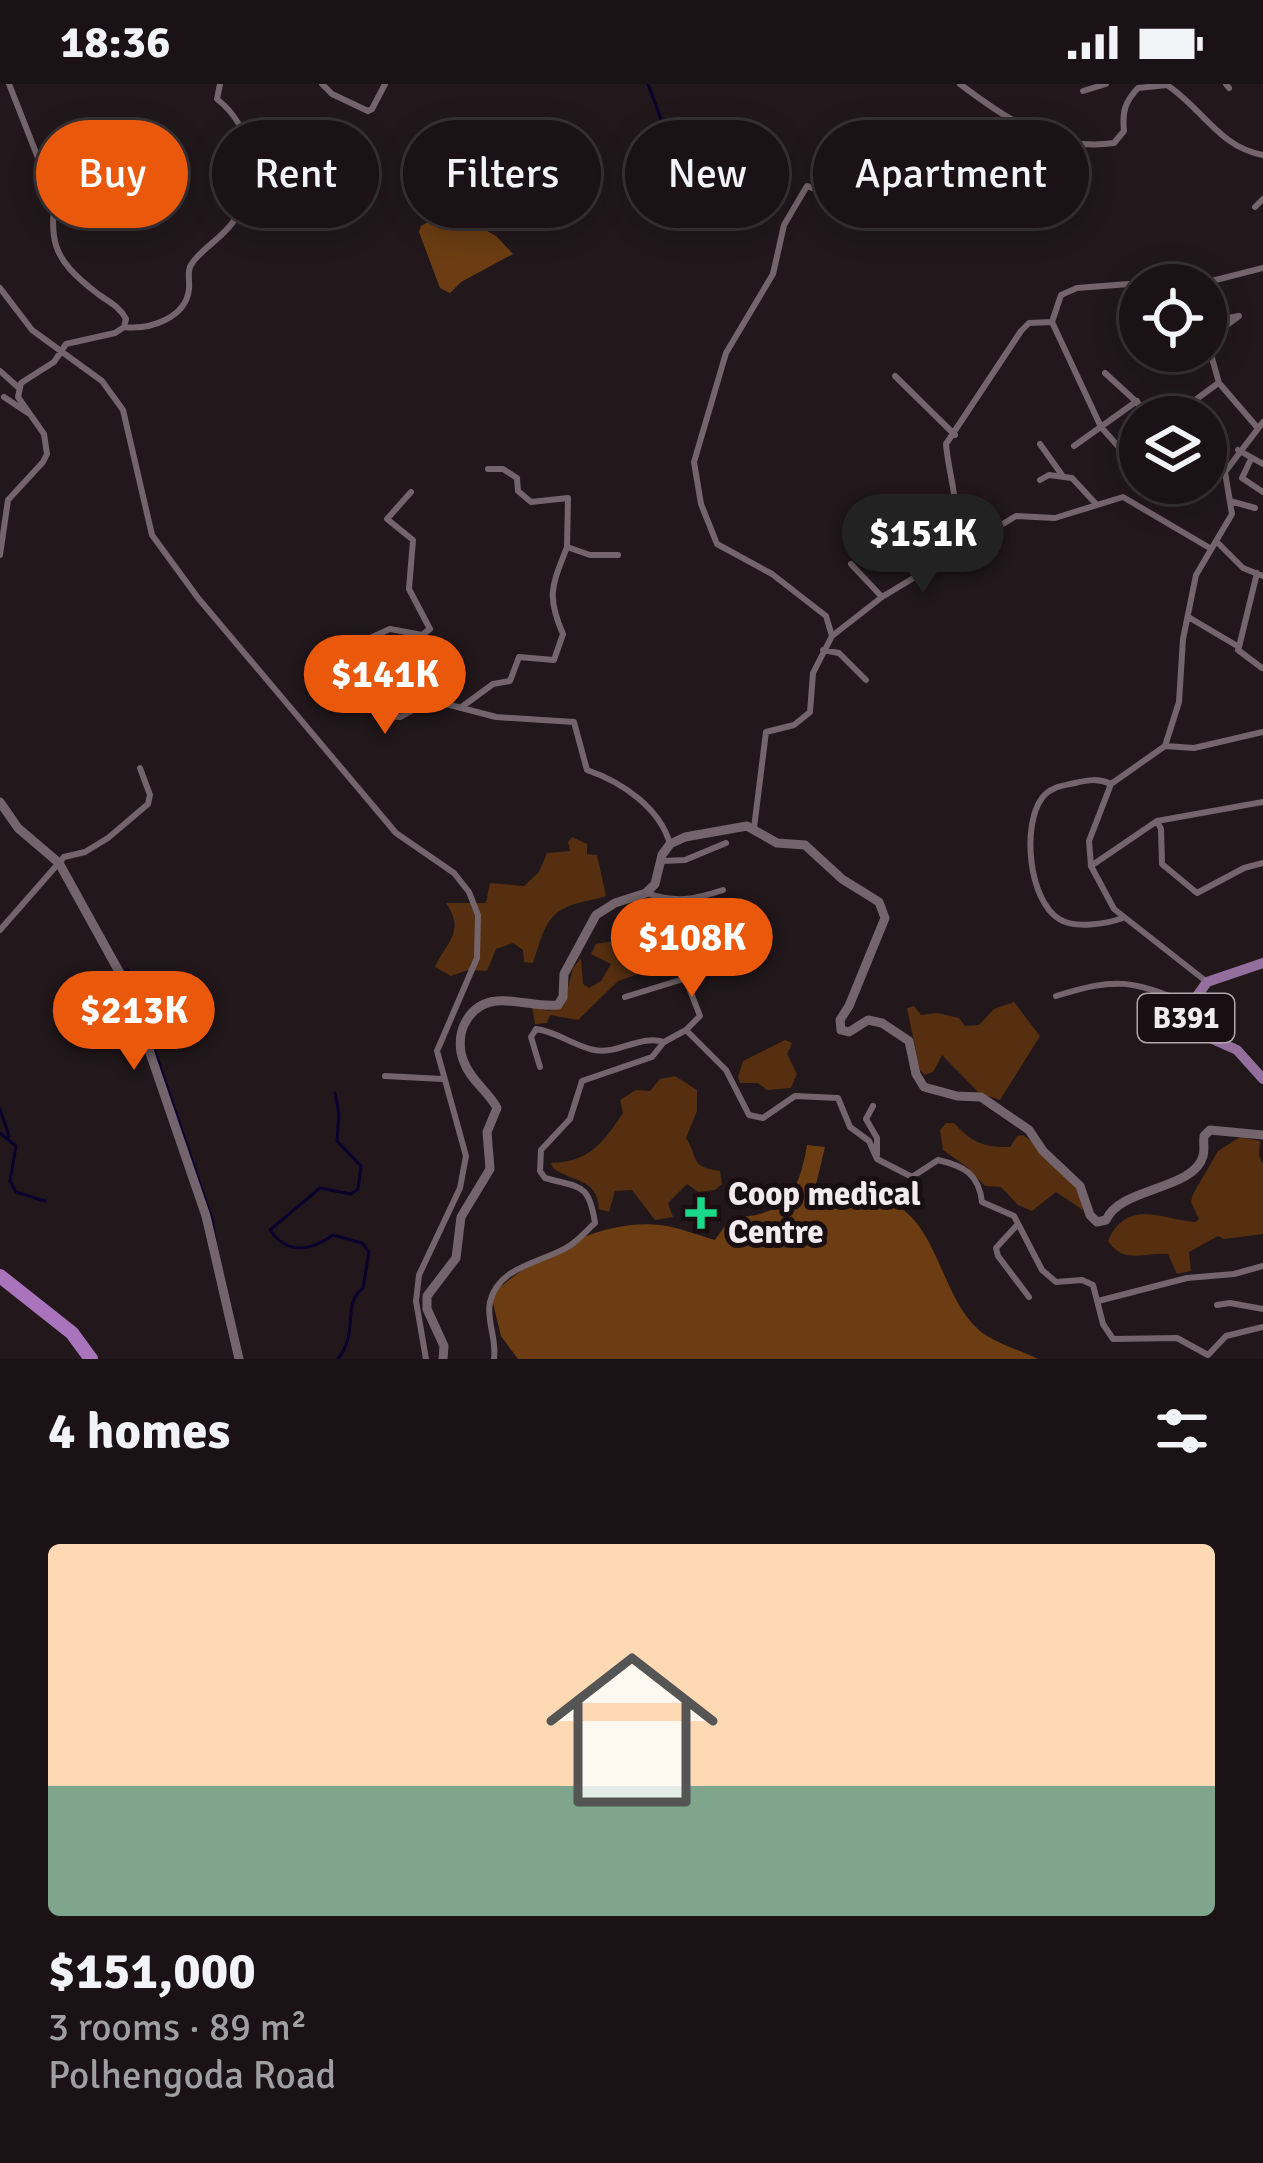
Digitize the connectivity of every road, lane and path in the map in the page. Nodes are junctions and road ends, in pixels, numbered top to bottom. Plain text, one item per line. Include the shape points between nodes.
1 (9, 84) edge
2 (220, 84) edge
3 (322, 84) edge
4 (385, 84) edge
5 (960, 84) edge
6 (1106, 84) edge
7 (1134, 86) edge
8 (1083, 91) dead end
9 (1013, 120) edge
10 (1089, 146) edge
11 (1263, 155) edge
12 (813, 187) edge
13 (1263, 200) edge
14 (1255, 207) dead end
15 (1263, 268) edge
16 (1227, 277) edge
17 (1119, 285) edge
18 (0, 288) edge
19 (1052, 322) junction
20 (124, 327) junction
21 (62, 351) junction
22 (0, 371) edge
23 (1215, 372) edge
24 (1105, 373) dead end
25 (896, 376) dead end
26 (1219, 383) junction
27 (19, 388) junction
28 (1131, 396) edge
29 (1201, 396) edge
30 (4, 398) dead end
31 (1119, 414) edge
32 (31, 415) junction
33 (1260, 424) edge
34 (1101, 427) junction
35 (955, 435) junction
36 (1040, 444) dead end
37 (1074, 446) dead end
38 (1119, 447) edge
39 (1238, 450) junction
40 (1251, 459) junction
41 (1263, 464) edge
42 (1227, 468) joint
43 (488, 469) dead end
44 (1062, 475) junction
45 (1040, 480) dead end
46 (411, 492) dead end
47 (1263, 493) edge
48 (1230, 502) junction
49 (1096, 504) junction
50 (1255, 508) dead end
51 (1212, 544) junction
52 (568, 548) junction
53 (0, 555) edge
54 (618, 555) dead end
55 (944, 559) junction
56 (851, 564) dead end
57 (1260, 575) edge
58 (882, 597) junction
59 (1188, 617) junction
60 (832, 636) junction
61 (1235, 647) junction
62 (824, 650) junction
63 (1262, 668) edge
64 (866, 680) dead end
65 (463, 706) junction
66 (1263, 732) edge
67 (1165, 746) junction
68 (140, 769) dead end
69 (1111, 784) junction
70 (0, 802) edge
71 (1263, 802) edge
72 (1157, 821) junction
73 (753, 832) junction
74 (726, 843) dead end
75 (670, 844) junction
76 (662, 861) junction
77 (59, 863) junction
78 (1263, 863) edge
79 (1091, 866) junction
80 (722, 890) dead end
81 (646, 893) junction
82 (1123, 918) junction
83 (0, 930) edge
84 (745, 961) dead end
85 (1263, 963) edge
86 (686, 980) junction
87 (1208, 982) junction
88 (1056, 996) dead end
89 (625, 997) dead end
90 (1189, 1004) junction
91 (686, 1030) junction
92 (664, 1042) junction
93 (540, 1066) dead end
94 (385, 1076) dead end
95 (1263, 1078) edge
96 (442, 1079) junction
97 (872, 1106) dead end
98 (1263, 1135) edge
99 (877, 1159) junction
100 (1018, 1224) junction
101 (1263, 1266) edge
102 (0, 1276) edge
103 (1030, 1297) dead end
104 (1098, 1301) junction
105 (1217, 1305) dead end
106 (1263, 1310) edge
107 (1263, 1327) edge
108 (91, 1359) edge
109 (238, 1359) edge
110 (426, 1359) edge
111 (443, 1359) edge
112 (494, 1359) edge

1 - 20 street via 56,184 57,255 121,309
2 - 20 street via 217,99 248,143 246,202 193,262 185,304 170,318
3 - 4 street via 368,111
5 - 9 street
6 - 8 street
7 - 10 street via 1124,130 1114,143
7 - 11 street via 1167,85 1215,132
12 - 60 street via 807,185 784,225 773,274 726,353 694,462 717,544 826,616
13 - 14 street
15 - 16 street
17 - 19 street via 1061,295
18 - 21 street via 32,330
19 - 34 street
19 - 35 street via 1021,331
20 - 21 street
21 - 27 street
21 - 96 street via 102,381 122,410 152,535 167,559 374,810 469,892 478,915 477,958 436,1052
22 - 27 street
23 - 26 street
24 - 28 street
25 - 35 street
26 - 29 street
26 - 33 street
27 - 32 street
30 - 32 street
31 - 34 street
32 - 53 street via 46,454 11,493
33 - 39 street
34 - 37 street
34 - 38 street
35 - 55 street via 945,448 956,526
36 - 44 street
39 - 40 street
39 - 42 street
40 - 41 street
40 - 47 street via 1242,479
42 - 48 street
43 - 52 street via 517,478 531,502 568,498
44 - 45 street
44 - 49 street
46 - 65 street via 387,519 413,540 409,589 430,629 370,638 368,691 385,716 430,700
48 - 50 street
48 - 51 street via 1232,514
49 - 51 street via 1123,497
49 - 55 street via 1055,518 1016,516
51 - 57 street
51 - 59 street
52 - 54 street
52 - 65 street via 550,590 563,634 554,660 519,658 510,681
55 - 58 street
56 - 58 street
57 - 61 street
58 - 60 street
59 - 61 street
59 - 67 street via 1179,702
60 - 62 street
61 - 63 street
62 - 64 street via 839,653
62 - 73 street via 812,673 810,712 766,732
65 - 75 street via 496,717 574,722 587,770 632,792
66 - 67 street via 1195,748
67 - 69 street
68 - 77 street via 148,804 108,838
69 - 79 street via 1089,842
69 - 82 street via 1090,780 1045,794 1033,825 1032,869 1057,918
70 - 77 street
71 - 72 street
72 - 78 street via 1162,864 1197,893
72 - 79 street
73 - 75 street via 735,826
73 - 98 street via 814,850 883,909 841,1030 882,1023 909,1041 924,1087 981,1097 1029,1130 1080,1186 1097,1222 1122,1199 1148,1195 1192,1170 1210,1130
74 - 76 street
75 - 76 street
76 - 81 street
77 - 83 street
77 - 109 street via 127,986 206,1216
79 - 82 street
80 - 81 street via 673,902
81 - 111 street via 596,914 564,974 558,1005 499,999 466,1021 464,1064 496,1108 487,1132 490,1168 461,1217 457,1258 427,1296
82 - 87 street
84 - 86 street
85 - 87 main road, B391
86 - 89 street
86 - 91 street via 700,1016
87 - 90 main road, B391
88 - 90 street via 1127,982
90 - 95 main road, B391 via 1190,1029 1237,1049
91 - 92 street
91 - 99 street via 726,1070 749,1115 763,1118 795,1096 838,1098
92 - 93 street via 592,1050 536,1029
92 - 112 street via 652,1057 583,1081 570,1119 541,1150 540,1172 585,1189 596,1223 567,1248 506,1277 491,1295
94 - 96 street
96 - 110 street via 466,1156 460,1189 419,1276
97 - 99 street via 866,1119
99 - 100 street via 912,1177 938,1160 965,1168 982,1202
100 - 103 street via 996,1248
100 - 104 street via 1042,1270 1056,1282 1089,1281
101 - 104 street
102 - 108 highway via 72,1333
104 - 107 street via 1113,1339 1178,1338 1208,1354 1226,1336
105 - 106 street

